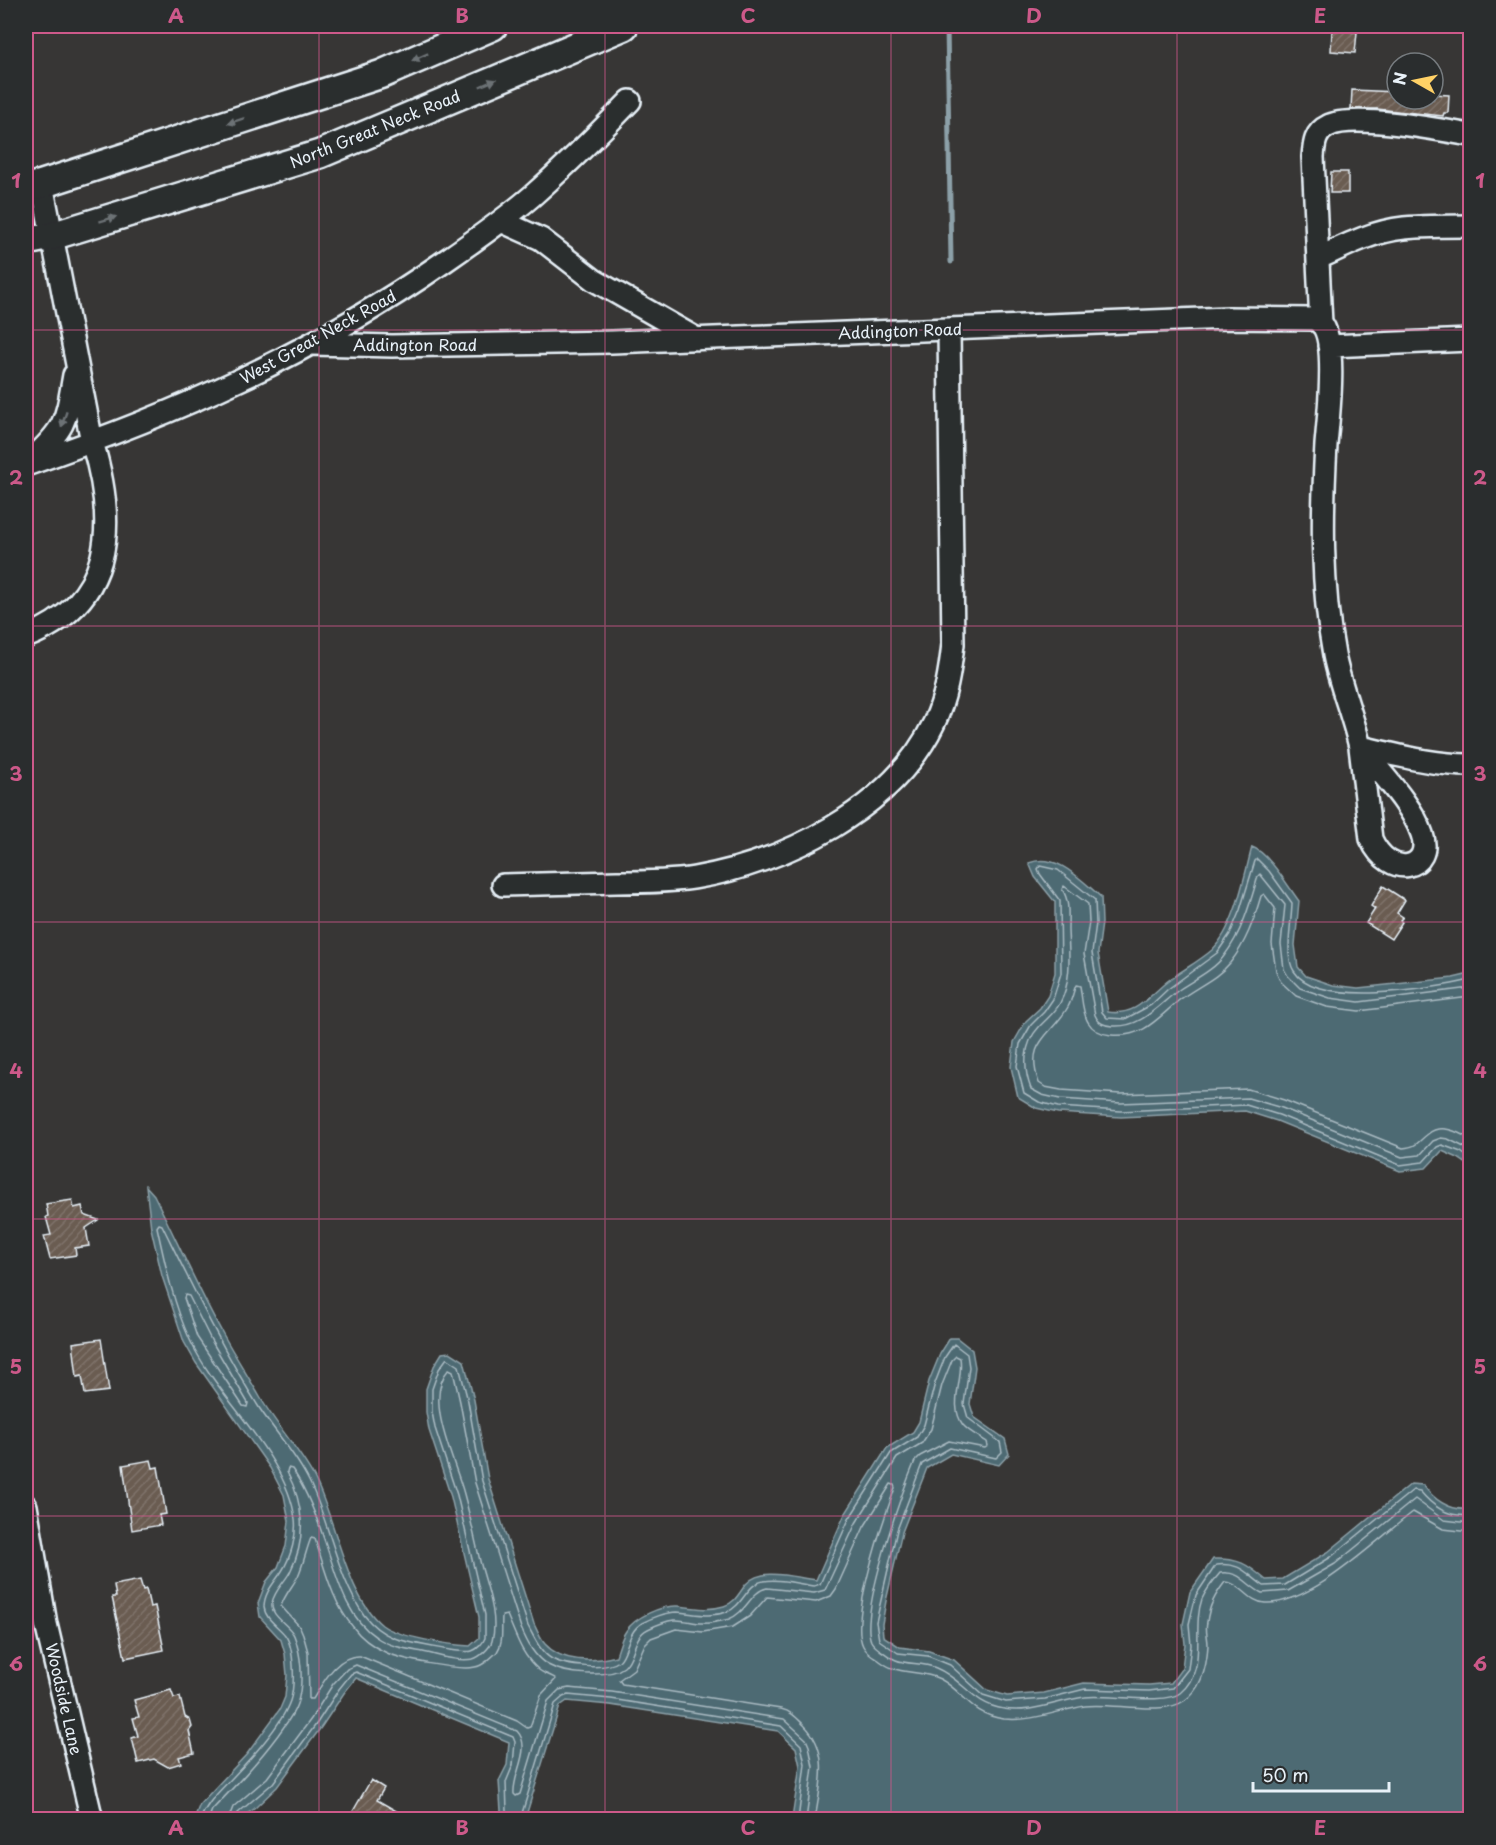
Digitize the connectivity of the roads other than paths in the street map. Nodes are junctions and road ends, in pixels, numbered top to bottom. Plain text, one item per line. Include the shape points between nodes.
1 (493, 26) edge
2 (624, 26) edge
3 (630, 102) dead end
4 (1470, 135) edge
5 (34, 186) edge
6 (501, 220) junction
7 (1470, 226) edge
8 (52, 236) junction
9 (26, 241) edge
10 (1319, 258) junction
11 (1322, 324) junction
12 (950, 330) junction
13 (698, 339) junction
14 (1470, 339) edge
15 (313, 344) junction
16 (1329, 346) junction
17 (76, 362) junction
18 (92, 442) junction
19 (26, 464) edge
20 (26, 637) edge
21 (1360, 747) junction
22 (1470, 765) edge
23 (503, 885) dead end
24 (26, 1506) edge
25 (92, 1820) edge

1 -> 5 main road via 382,74
8 -> 2 main road, North Great Neck Road via 320,154
3 - 6 street, West Great Neck Road via 582,151
4 - 10 street via 1370,122 1339,122 1319,132 1313,157
5 - 8 street
6 - 13 street via 541,239 594,280
6 - 15 street, West Great Neck Road via 405,289
7 - 10 street via 1402,228 1372,235
8 - 9 main road, North Great Neck Road
8 - 17 street
10 - 11 street
11 - 12 street, Addington Road via 1313,319 1228,318
11 - 16 street
12 - 13 street, Addington Road
12 - 23 street via 953,644 943,701 909,763 884,789 849,815 808,840 734,870 670,881
13 - 15 street, Addington Road via 404,346
14 - 16 street
15 - 18 street, West Great Neck Road via 241,381
16 - 21 street via 1324,578 1334,658
17 - 18 street
17 -> 19 street via 61,429
18 - 19 street, West Great Neck Road
18 - 20 street via 105,519 99,570 83,597 62,618
21 - 21 street via 1371,839 1385,860 1406,867 1421,856 1422,834 1407,807
21 - 22 street via 1416,760
24 - 25 street, Woodside Lane via 46,1624

